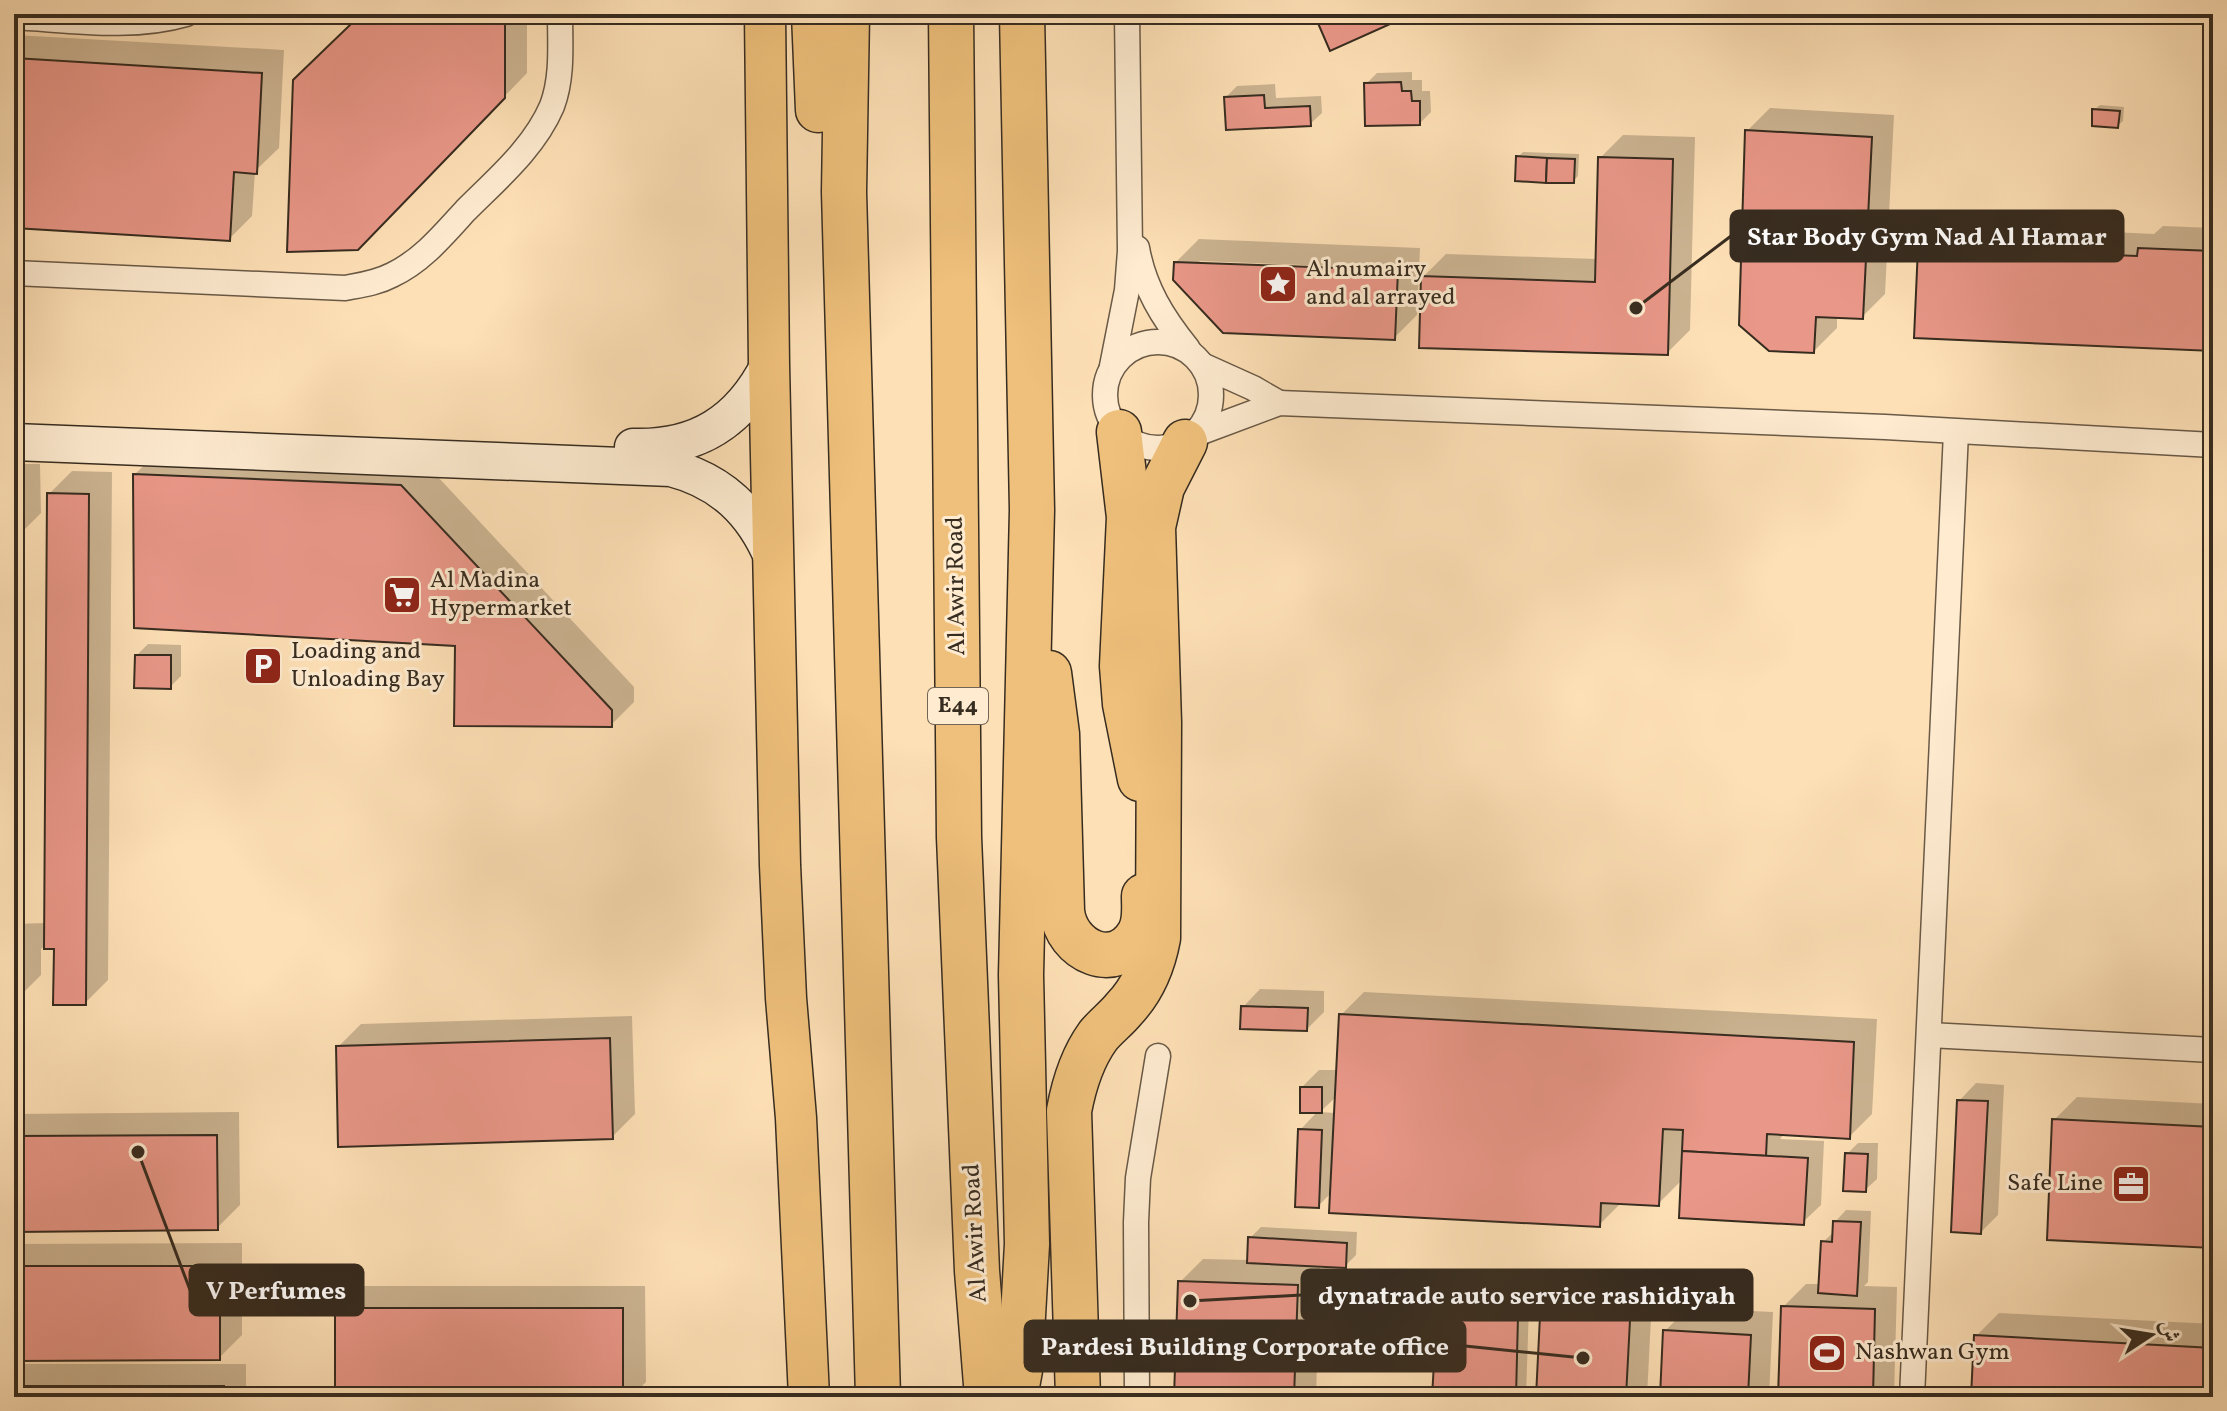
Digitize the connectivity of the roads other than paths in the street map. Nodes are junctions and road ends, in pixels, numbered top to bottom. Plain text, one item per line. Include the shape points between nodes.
1 (186, 14) edge
2 (560, 14) edge
3 (765, 14) edge
4 (814, 14) edge
5 (847, 14) edge
6 (951, 14) edge
7 (1022, 14) edge
8 (1127, 14) edge
9 (14, 17) edge
10 (844, 192) junction
11 (1131, 212) junction
12 (14, 273) edge
13 (1197, 359) junction
14 (769, 365) junction
15 (1112, 366) junction
16 (1279, 403) junction
17 (14, 417) edge
18 (1119, 432) junction
19 (1956, 432) junction
20 (1191, 438) junction
21 (14, 442) edge
22 (2213, 445) edge
23 (773, 559) junction
24 (1029, 611) junction
25 (1929, 1035) junction
26 (2213, 1050) edge
27 (1158, 1056) dead end
28 (809, 1397) edge
29 (878, 1397) edge
30 (987, 1397) edge
31 (1015, 1397) edge
32 (1078, 1397) edge
33 (1137, 1397) edge
34 (1912, 1397) edge

1 - 9 street via 131,22
2 - 12 street via 560,73 540,130 430,247 392,276 345,288
3 - 14 main road
4 - 10 highway via 818,122
5 - 10 highway
6 - 30 highway, Al Awir Road / E44 via 959,837
7 - 24 highway via 1032,510
8 - 11 street
10 - 29 highway
11 - 13 street via 1150,293 1167,324
11 - 15 street via 1127,290
13 - 15 street via 1158,341 1124,353
13 - 16 street
13 - 20 street via 1210,382 1212,400 1207,419
14 - 17 street via 750,397 725,422 661,448
14 - 23 main road
15 - 18 street via 1105,408
16 - 19 street
16 - 20 street
18 - 20 street via 1158,450
18 - 24 highway via 1129,517 1122,666 1142,789 1144,922 1132,943 1110,954 1075,943 1063,922 1054,704
19 - 22 street
19 - 25 street
20 - 32 highway via 1172,463 1153,527 1158,938 1137,994 1087,1053 1069,1111
21 - 23 street via 671,468 703,479 736,501 764,537
23 - 28 main road via 782,931
24 - 31 highway via 1021,975 1027,1244
25 - 26 street
25 - 34 street
27 - 33 street via 1138,1178

